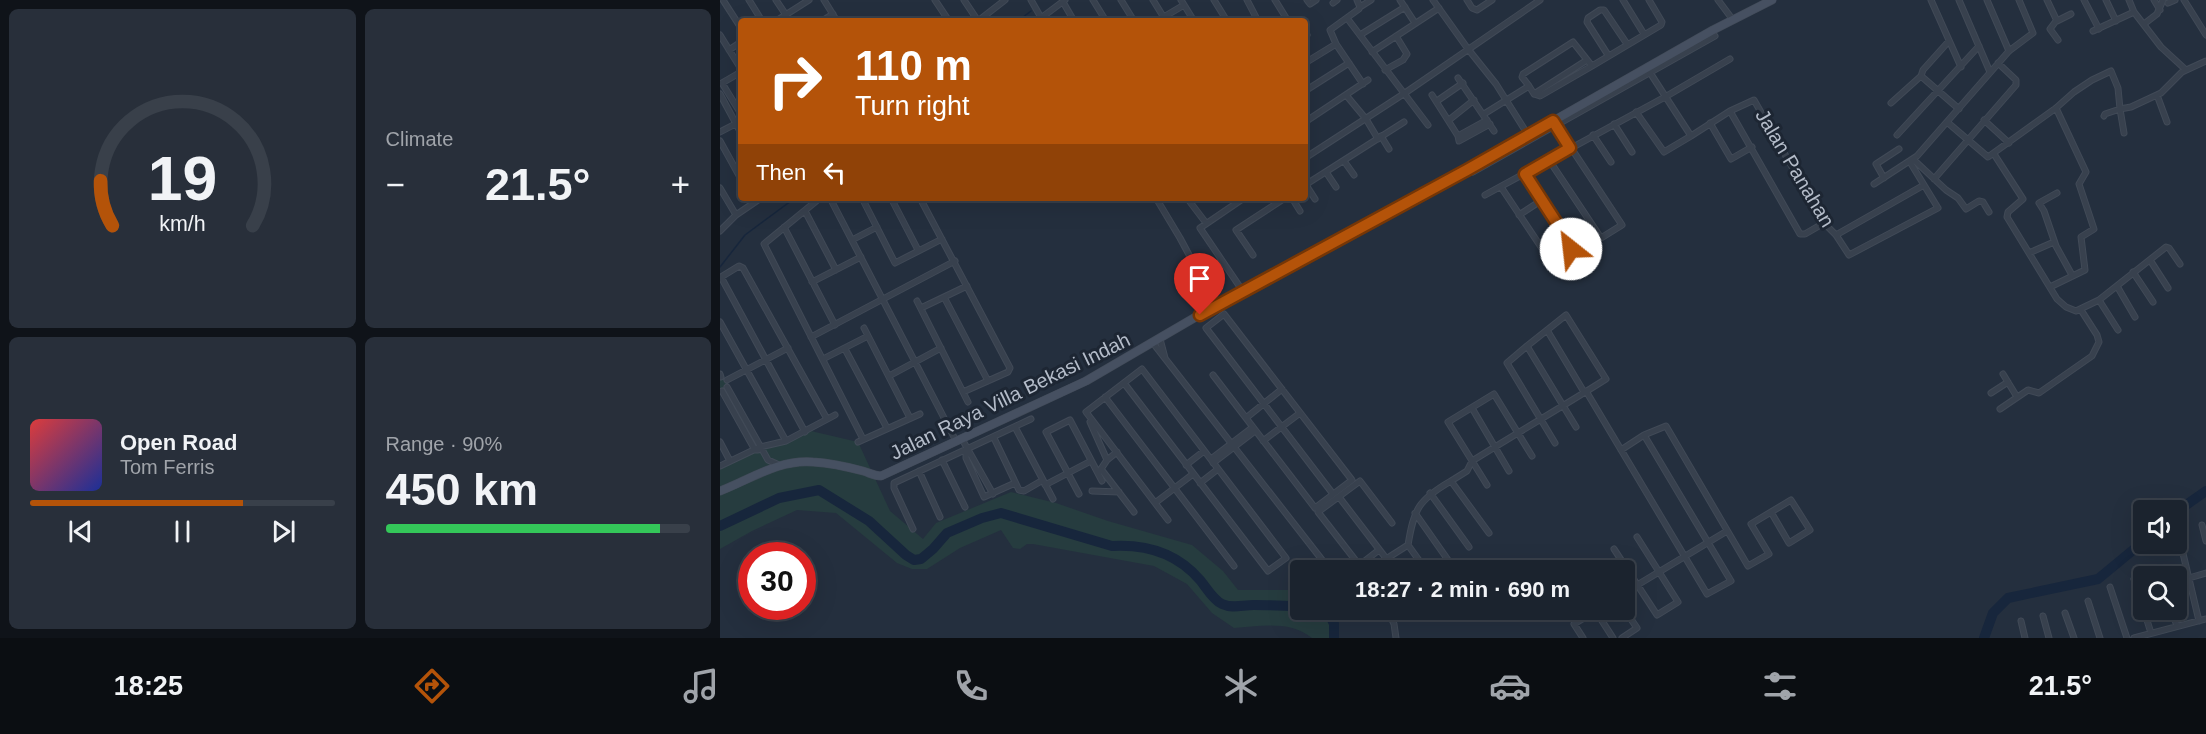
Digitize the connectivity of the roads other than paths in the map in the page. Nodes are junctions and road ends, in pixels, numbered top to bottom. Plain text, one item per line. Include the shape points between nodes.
1 (723, 0) edge
2 (749, 0) edge
3 (776, 0) edge
4 (809, 0) edge
5 (824, 0) edge
6 (935, 0) edge
7 (964, 0) edge
8 (1005, 0) edge
9 (1031, 0) edge
10 (1093, 0) edge
11 (1121, 0) edge
12 (1153, 0) edge
13 (1214, 0) edge
14 (1247, 0) edge
15 (1275, 0) edge
16 (1307, 0) edge
17 (1316, 0) edge
18 (1357, 0) edge
19 (1371, 0) edge
20 (1400, 0) edge
21 (1433, 0) edge
22 (1467, 0) edge
23 (1492, 0) edge
24 (1540, 0) edge
25 (1623, 0) edge
26 (1648, 0) edge
27 (1718, 0) edge
28 (1772, 0) edge
29 (1931, 0) edge
30 (1959, 0) edge
31 (1987, 0) edge
32 (2019, 0) edge
33 (2047, 0) edge
34 (2084, 0) edge
35 (2106, 0) edge
36 (2129, 0) edge
37 (2154, 0) edge
38 (2175, 0) edge
39 (1064, 1) edge
40 (2186, 1) edge
41 (801, 2) edge
42 (998, 2) edge
43 (1183, 2) edge
44 (2165, 2) edge
45 (1360, 7) junction
46 (1405, 8) junction
47 (1439, 8) junction
48 (2160, 10) junction
49 (2134, 12) junction
50 (833, 14) junction
51 (2071, 14) dead end
52 (786, 15) junction
53 (760, 18) edge
54 (781, 18) edge
55 (827, 18) edge
56 (835, 18) edge
57 (947, 18) edge
58 (976, 18) edge
59 (981, 18) edge
60 (1042, 18) edge
61 (1043, 18) edge
62 (1072, 18) edge
63 (1104, 18) edge
64 (1132, 18) edge
65 (1163, 18) edge
66 (1165, 18) edge
67 (1192, 18) edge
68 (1225, 18) edge
69 (1256, 18) edge
70 (1286, 18) edge
71 (1347, 18) junction
72 (1733, 20) junction
73 (2056, 21) junction
74 (2116, 21) junction
75 (738, 23) edge
76 (1415, 23) junction
77 (2144, 24) junction
78 (2205, 32) edge
79 (1644, 34) junction
80 (720, 35) edge
81 (1360, 36) junction
82 (1396, 36) junction
83 (1716, 36) dead end
84 (2058, 40) dead end
85 (1949, 41) junction
86 (738, 44) edge
87 (1336, 44) junction
88 (1627, 44) junction
89 (1979, 46) junction
90 (1468, 49) junction
91 (729, 50) junction
92 (2008, 51) junction
93 (1372, 52) junction
94 (1608, 55) junction
95 (1730, 59) dead end
96 (1587, 60) junction
97 (1308, 61) edge
98 (2206, 61) edge
99 (1349, 63) junction
100 (1998, 63) junction
101 (738, 65) edge
102 (1592, 66) junction
103 (1961, 67) junction
104 (2187, 69) junction
105 (1385, 70) junction
106 (1648, 70) junction
107 (738, 72) edge
108 (1990, 72) junction
109 (1921, 76) junction
110 (1458, 78) dead end
111 (721, 82) edge
112 (1463, 83) junction
113 (1529, 86) junction
114 (1308, 89) edge
115 (1938, 92) junction
116 (1405, 93) junction
117 (720, 94) edge
118 (1534, 94) junction
119 (1346, 95) junction
120 (1432, 95) dead end
121 (2157, 95) junction
122 (1665, 97) junction
123 (1474, 100) junction
124 (1437, 101) junction
125 (1507, 101) junction
126 (1891, 103) dead end
127 (2056, 108) junction
128 (738, 109) edge
129 (1959, 109) junction
130 (2120, 109) junction
131 (1730, 111) junction
132 (1636, 112) junction
133 (1484, 114) junction
134 (2104, 116) dead end
135 (1365, 119) junction
136 (1308, 120) edge
137 (1449, 120) junction
138 (1984, 120) junction
139 (738, 122) edge
140 (1404, 122) dead end
141 (1489, 122) junction
142 (1947, 122) junction
143 (2167, 122) dead end
144 (1554, 123) junction
145 (1710, 123) junction
146 (1614, 124) junction
147 (1428, 125) dead end
148 (1494, 131) dead end
149 (720, 132) edge
150 (2124, 133) dead end
151 (1528, 135) junction
152 (1593, 135) junction
153 (1897, 135) dead end
154 (1691, 136) junction
155 (1379, 137) junction
156 (1967, 140) junction
157 (720, 141) edge
158 (2009, 143) junction
159 (1752, 147) junction
160 (1570, 148) junction
161 (1389, 149) dead end
162 (1899, 149) dead end
163 (1632, 152) dead end
164 (1994, 154) junction
165 (1308, 156) edge
166 (1344, 160) junction
167 (1549, 160) junction
168 (1912, 161) junction
169 (1611, 162) dead end
170 (1326, 172) junction
171 (1473, 172) dead end
172 (738, 173) edge
173 (1525, 174) junction
174 (1354, 175) dead end
175 (1884, 178) junction
176 (1934, 178) junction
177 (1308, 183) edge
178 (1874, 184) dead end
179 (1924, 185) junction
180 (1336, 187) dead end
181 (720, 188) edge
182 (1501, 188) junction
183 (1308, 189) edge
184 (2057, 193) dead end
185 (1485, 195) dead end
186 (1315, 199) dead end
187 (1542, 200) junction
188 (752, 201) edge
189 (817, 201) edge
190 (832, 201) edge
191 (864, 201) edge
192 (893, 201) edge
193 (922, 201) edge
194 (1158, 201) edge
195 (1189, 201) edge
196 (1239, 201) edge
197 (1280, 201) edge
198 (1294, 201) edge
199 (805, 211) junction
200 (1300, 211) dead end
201 (1989, 212) dead end
202 (736, 215) junction
203 (1519, 215) junction
204 (1206, 223) junction
205 (1824, 223) junction
206 (784, 227) junction
207 (877, 227) junction
208 (720, 231) edge
209 (1836, 235) junction
210 (942, 238) junction
211 (852, 240) junction
212 (2054, 242) junction
213 (918, 250) junction
214 (2029, 253) junction
215 (1253, 255) dead end
216 (861, 258) junction
217 (2150, 260) junction
218 (955, 261) junction
219 (2180, 264) dead end
220 (836, 270) junction
221 (2133, 272) junction
222 (2072, 275) junction
223 (812, 282) junction
224 (722, 286) edge
225 (967, 286) junction
226 (2116, 286) junction
227 (2050, 287) junction
228 (2168, 288) dead end
229 (1242, 290) junction
230 (944, 297) junction
231 (883, 299) junction
232 (2099, 300) junction
233 (917, 301) dead end
234 (2153, 302) dead end
235 (1215, 305) junction
236 (921, 308) junction
237 (2081, 310) junction
238 (2135, 317) dead end
239 (720, 322) edge
240 (835, 325) junction
241 (864, 328) dead end
242 (1547, 330) junction
243 (2118, 330) dead end
244 (868, 336) junction
245 (811, 337) junction
246 (1157, 341) junction
247 (1527, 346) junction
248 (788, 348) junction
249 (941, 348) junction
250 (845, 349) junction
251 (823, 359) junction
252 (766, 360) junction
253 (917, 361) junction
254 (746, 370) junction
255 (1213, 375) dead end
256 (2003, 375) dead end
257 (889, 376) junction
258 (988, 381) junction
259 (2008, 382) junction
260 (722, 383) edge
261 (1124, 383) junction
262 (1282, 389) junction
263 (963, 392) junction
264 (1585, 392) junction
265 (1991, 393) dead end
266 (2017, 397) junction
267 (1105, 398) junction
268 (968, 402) dead end
269 (1264, 404) junction
270 (1563, 406) junction
271 (1472, 408) junction
272 (2000, 409) dead end
273 (1086, 412) junction
274 (1300, 412) junction
275 (920, 414) dead end
276 (835, 415) dead end
277 (910, 418) junction
278 (1246, 418) junction
279 (827, 419) junction
280 (1031, 419) dead end
281 (1541, 419) junction
282 (1015, 427) junction
283 (1282, 427) junction
284 (886, 428) junction
285 (1576, 428) dead end
286 (1254, 429) junction
287 (805, 432) junction
288 (1518, 433) junction
289 (1644, 435) junction
290 (994, 438) junction
291 (959, 440) junction
292 (786, 441) junction
293 (1263, 441) junction
294 (720, 442) edge
295 (1555, 443) dead end
296 (1233, 445) junction
297 (1494, 447) junction
298 (759, 449) junction
299 (966, 449) junction
300 (1621, 450) junction
301 (1204, 451) junction
302 (1117, 452) junction
303 (1532, 456) dead end
304 (942, 460) junction
305 (1107, 460) junction
306 (730, 461) junction
307 (1091, 461) junction
308 (1212, 461) junction
309 (1472, 461) junction
310 (779, 465) junction
311 (1186, 465) junction
312 (720, 466) edge
313 (1218, 469) junction
314 (919, 471) junction
315 (1509, 471) dead end
316 (1068, 473) junction
317 (1193, 474) junction
318 (1109, 480) junction
319 (1102, 481) dead end
320 (1451, 481) junction
321 (1044, 482) junction
322 (1015, 483) junction
323 (1200, 483) junction
324 (1487, 484) dead end
325 (1174, 488) junction
326 (720, 491) edge
327 (1119, 492) junction
328 (1430, 493) junction
329 (993, 494) junction
330 (1079, 494) dead end
331 (1336, 495) junction
332 (1053, 500) dead end
333 (1155, 503) junction
334 (964, 507) dead end
335 (1134, 512) dead end
336 (1771, 512) junction
337 (1415, 513) junction
338 (940, 517) dead end
339 (1168, 520) dead end
340 (1392, 523) dead end
341 (2202, 525) dead end
342 (913, 529) dead end
343 (1727, 531) junction
344 (1489, 533) dead end
345 (1637, 537) dead end
346 (2206, 541) edge
347 (1708, 542) junction
348 (1408, 545) junction
349 (1469, 547) dead end
350 (1614, 549) dead end
351 (1379, 550) junction
352 (2183, 554) edge
353 (1684, 556) junction
354 (1386, 559) joint
355 (1322, 560) edge
356 (1355, 560) edge
357 (1369, 560) edge
358 (1419, 560) edge
359 (1448, 560) dead end
360 (1234, 566) dead end
361 (1659, 572) junction
362 (2206, 573) edge
363 (2188, 578) junction
364 (1637, 585) junction
365 (2110, 587) dead end
366 (2088, 601) dead end
367 (2065, 613) dead end
368 (2043, 616) dead end
369 (1392, 620) edge
370 (1580, 620) edge
371 (1602, 620) edge
372 (1632, 620) edge
373 (2147, 620) edge
374 (2175, 620) edge
375 (2203, 620) edge
376 (2020, 621) dead end
377 (2177, 626) junction
378 (2151, 633) junction
379 (1396, 638) edge
380 (1583, 638) edge
381 (1613, 638) edge
382 (1622, 638) edge
383 (2025, 638) edge
384 (2049, 638) edge
385 (2074, 638) edge
386 (2100, 638) edge
387 (2127, 638) edge
388 (2134, 638) edge

1 - 75 street
2 - 53 street
3 - 52 street
4 - 41 street
5 - 50 street
6 - 57 street
7 - 58 street
8 - 42 street
9 - 60 street
10 - 63 street
11 - 64 street
12 - 65 street
13 - 68 street
14 - 69 street
15 - 70 street
16 - 17 street via 1310,4
18 - 45 street
19 - 45 street
20 - 46 street
21 - 47 street
22 - 23 street via 1477,10
24 - 90 street
25 - 79 street
26 - 79 street via 1662,23
27 - 72 street
28 - 72 main road, Jalan Raya Villa Bekasi Indah
29 - 85 street
30 - 89 street
31 - 92 street
32 - 92 street via 2033,33
33 - 73 street
34 - 74 street via 2096,30
35 - 74 street
36 - 49 street
37 - 48 street
38 - 44 street
39 - 61 street
39 - 62 street
40 - 78 street
41 - 52 street
42 - 59 street
43 - 66 street
43 - 67 street
44 - 48 street
45 - 71 street
46 - 76 street
46 - 81 street
47 - 76 street
47 - 90 street
48 - 77 street
49 - 74 street
49 - 77 street
50 - 55 street
50 - 56 street
51 - 73 street
52 - 54 street
71 - 81 street
71 - 87 street via 1330,30
72 - 106 main road, Jalan Raya Villa Bekasi Indah
73 - 84 street via 2050,28
76 - 82 street
77 - 104 street via 2161,48
79 - 88 street
80 - 91 street
81 - 93 street
82 - 93 street
82 - 105 street via 1407,54
83 - 106 street
85 - 103 street
85 - 109 street
86 - 91 street
87 - 97 street
87 - 99 street
88 - 94 street
88 - 94 street via 1604,10 1600,10 1587,22
89 - 103 street
89 - 108 street
90 - 116 street
90 - 125 street
91 - 101 street
92 - 100 street
93 - 105 street
94 - 102 street
95 - 122 street
96 - 102 street
96 - 113 street via 1573,42 1523,74
96 - 118 street
98 - 104 street
99 - 114 street
99 - 119 street via 1366,82
100 - 108 street
100 - 138 street via 2016,83
102 - 118 street via 1540,96
103 - 115 street
104 - 121 street
105 - 116 street
106 - 122 street
106 - 144 main road, Jalan Raya Villa Bekasi Indah
107 - 111 street
108 - 129 street
109 - 115 street
109 - 126 street
110 - 112 street
111 - 128 street
112 - 123 street
112 - 124 street
113 - 118 street
113 - 125 street
115 - 129 street
115 - 153 street
116 - 135 street
116 - 147 street
117 - 139 street
119 - 135 street
119 - 136 street
120 - 124 street
121 - 130 street
121 - 143 street
122 - 132 street
122 - 154 street
123 - 133 street
123 - 137 street
124 - 137 street
125 - 133 street
125 - 151 street
127 - 130 street via 2083,86 2111,71
127 - 158 street
127 - 222 street via 2086,172 2079,184 2094,229 2081,237 2086,269
129 - 142 street
130 - 134 street
130 - 150 street
131 - 145 street
131 - 159 street
131 - 205 street, Jalan Panahan via 1755,101
132 - 146 street
132 - 154 street via 1664,152
133 - 141 street
135 - 155 street
135 - 165 street
137 - 141 street via 1458,136
138 - 156 street
138 - 158 street
139 - 149 street
140 - 155 street
141 - 148 street
142 - 156 street
142 - 168 street
144 - 151 main road, Jalan Raya Villa Bekasi Indah
144 - 160 street
144 - 171 street
145 - 154 street
145 - 159 street via 1731,159
146 - 152 street
146 - 163 street
151 - 229 main road, Jalan Raya Villa Bekasi Indah
152 - 160 street
152 - 169 street
155 - 161 street
155 - 166 street
156 - 164 street via 1985,157
156 - 176 street
157 - 172 street
158 - 164 street
159 - 205 street via 1800,234
160 - 167 street
160 - 167 street via 1623,224 1602,239
162 - 175 street via 1876,164
164 - 214 street via 2022,197 2007,215
166 - 170 street
166 - 174 street
167 - 173 street
168 - 175 street
168 - 176 street
168 - 179 street
170 - 177 street
170 - 180 street
173 - 182 street
173 - 187 street
175 - 178 street
176 - 201 street via 1965,209 1979,201
179 - 209 street
179 - 209 street, Jalan Panahan via 1938,208 1851,255
181 - 202 street
182 - 185 street
182 - 203 street
183 - 186 street
184 - 212 street via 2039,203
187 - 203 street
187 - 203 street via 1571,248 1556,261 1549,259
188 - 202 street
189 - 199 street
190 - 211 street
191 - 207 street
192 - 213 street
193 - 210 street
194 - 235 street
195 - 204 street
196 - 204 street
197 - 215 street via 1236,230
198 - 200 street
199 - 206 street
199 - 220 street
202 - 208 street
204 - 229 street via 1200,228
205 - 209 street, Jalan Panahan
206 - 223 street
206 - 245 street via 764,244
207 - 211 street
207 - 213 street via 895,263
210 - 213 street
210 - 218 street
211 - 216 street
212 - 214 street
212 - 222 street
214 - 227 street
216 - 220 street
216 - 231 street
217 - 219 street via 2167,247
217 - 221 street
217 - 228 street
218 - 225 street
218 - 231 street
220 - 223 street
221 - 226 street
221 - 234 street
222 - 227 street
223 - 240 street
224 - 248 street via 721,277 741,266
224 - 252 street
225 - 230 street
225 - 258 street via 1010,369
226 - 232 street
226 - 238 street
227 - 237 street via 2066,308
229 - 235 main road, Jalan Raya Villa Bekasi Indah
230 - 236 street
230 - 258 street
231 - 240 street
231 - 253 street
232 - 237 street
232 - 243 street
233 - 236 street
235 - 246 main road, Jalan Raya Villa Bekasi Indah
236 - 249 street
237 - 266 street via 2099,342 2092,356 2038,393 2030,390
239 - 254 street
240 - 245 street
241 - 244 street
242 - 247 street
242 - 264 street
242 - 264 street via 1566,315 1606,379
244 - 250 street
244 - 257 street
245 - 251 street
246 - 291 main road, Jalan Raya Villa Bekasi Indah via 1086,381
246 - 296 street
247 - 270 street
247 - 281 street via 1507,363
248 - 252 street
248 - 279 street
249 - 253 street
249 - 263 street
250 - 251 street
250 - 284 street
251 - 284 street via 861,440
252 - 254 street
252 - 287 street
253 - 257 street
253 - 291 street
254 - 260 street
254 - 292 street
255 - 278 street
256 - 259 street
257 - 277 street
258 - 263 street
259 - 265 street
259 - 266 street
260 - 298 street
261 - 267 street
261 - 301 street via 1142,369
261 - 311 street
262 - 269 street
262 - 269 street via 1224,314 1206,328
262 - 274 street
263 - 268 street
264 - 270 street
264 - 300 street
266 - 272 street
267 - 273 street
267 - 325 street
269 - 278 street
269 - 283 street
270 - 281 street
270 - 285 street
271 - 288 street via 1494,394
271 - 297 street
271 - 309 street via 1448,422
273 - 302 street
273 - 305 street
274 - 283 street
274 - 331 street via 1352,480
275 - 277 street
276 - 279 street
277 - 284 street
278 - 286 street
279 - 287 street
280 - 282 street
281 - 288 street
281 - 295 street
282 - 290 street
282 - 321 street
283 - 293 street
283 - 331 street
286 - 293 street
286 - 296 street
287 - 292 street
288 - 297 street
288 - 303 street
289 - 300 street
289 - 343 street via 1666,426
289 - 347 street
290 - 299 street
290 - 322 street
291 - 299 street
291 - 310 main road, Jalan Raya Villa Bekasi Indah via 881,476 812,461
292 - 298 street
293 - 331 street via 1315,508
294 - 306 street
296 - 308 street
296 - 355 street
297 - 309 street
297 - 315 street
298 - 306 street
298 - 310 street
299 - 304 street
299 - 329 street
299 - 329 street via 966,458 983,495 986,498
300 - 353 street
301 - 308 street
301 - 311 street
302 - 305 street
302 - 333 street
304 - 314 street
304 - 334 street
305 - 318 street via 1101,469
306 - 312 street
307 - 316 street
307 - 316 street via 1070,420 1046,432
307 - 319 street
308 - 313 street
309 - 320 street via 1467,471
309 - 324 street
310 - 326 main road, Jalan Raya Villa Bekasi Indah
311 - 317 street
313 - 323 street
313 - 323 street via 1286,558 1268,571
314 - 338 street
314 - 342 street via 893,486
316 - 321 street
316 - 330 street
317 - 323 street
317 - 325 street
318 - 327 street
318 - 327 street via 1092,491
320 - 328 street
320 - 344 street
321 - 322 street via 1022,491
321 - 332 street
322 - 329 street
325 - 333 street
325 - 360 street
327 - 335 street
328 - 337 street
328 - 349 street
331 - 340 street via 1360,481
331 - 351 street
331 - 356 street via 1318,512
333 - 339 street
336 - 336 street via 1791,500 1810,530 1790,543
336 - 343 street via 1751,524 1769,554 1748,566
337 - 348 street
337 - 359 street
341 - 346 street
343 - 347 street
345 - 361 street
347 - 353 street
347 - 353 street via 1731,581 1707,594
348 - 354 street
348 - 358 street
350 - 364 street
351 - 354 street
351 - 357 street
352 - 363 street
353 - 361 street
361 - 364 street
361 - 364 street via 1678,602 1657,615
362 - 363 street
363 - 375 street
365 - 387 street
366 - 386 street
367 - 385 street
368 - 384 street
369 - 379 street
370 - 380 street via 1574,624
371 - 381 street
372 - 382 street via 1637,628
373 - 378 street
374 - 377 street
375 - 377 street
376 - 383 street
377 - 378 street
378 - 388 street

